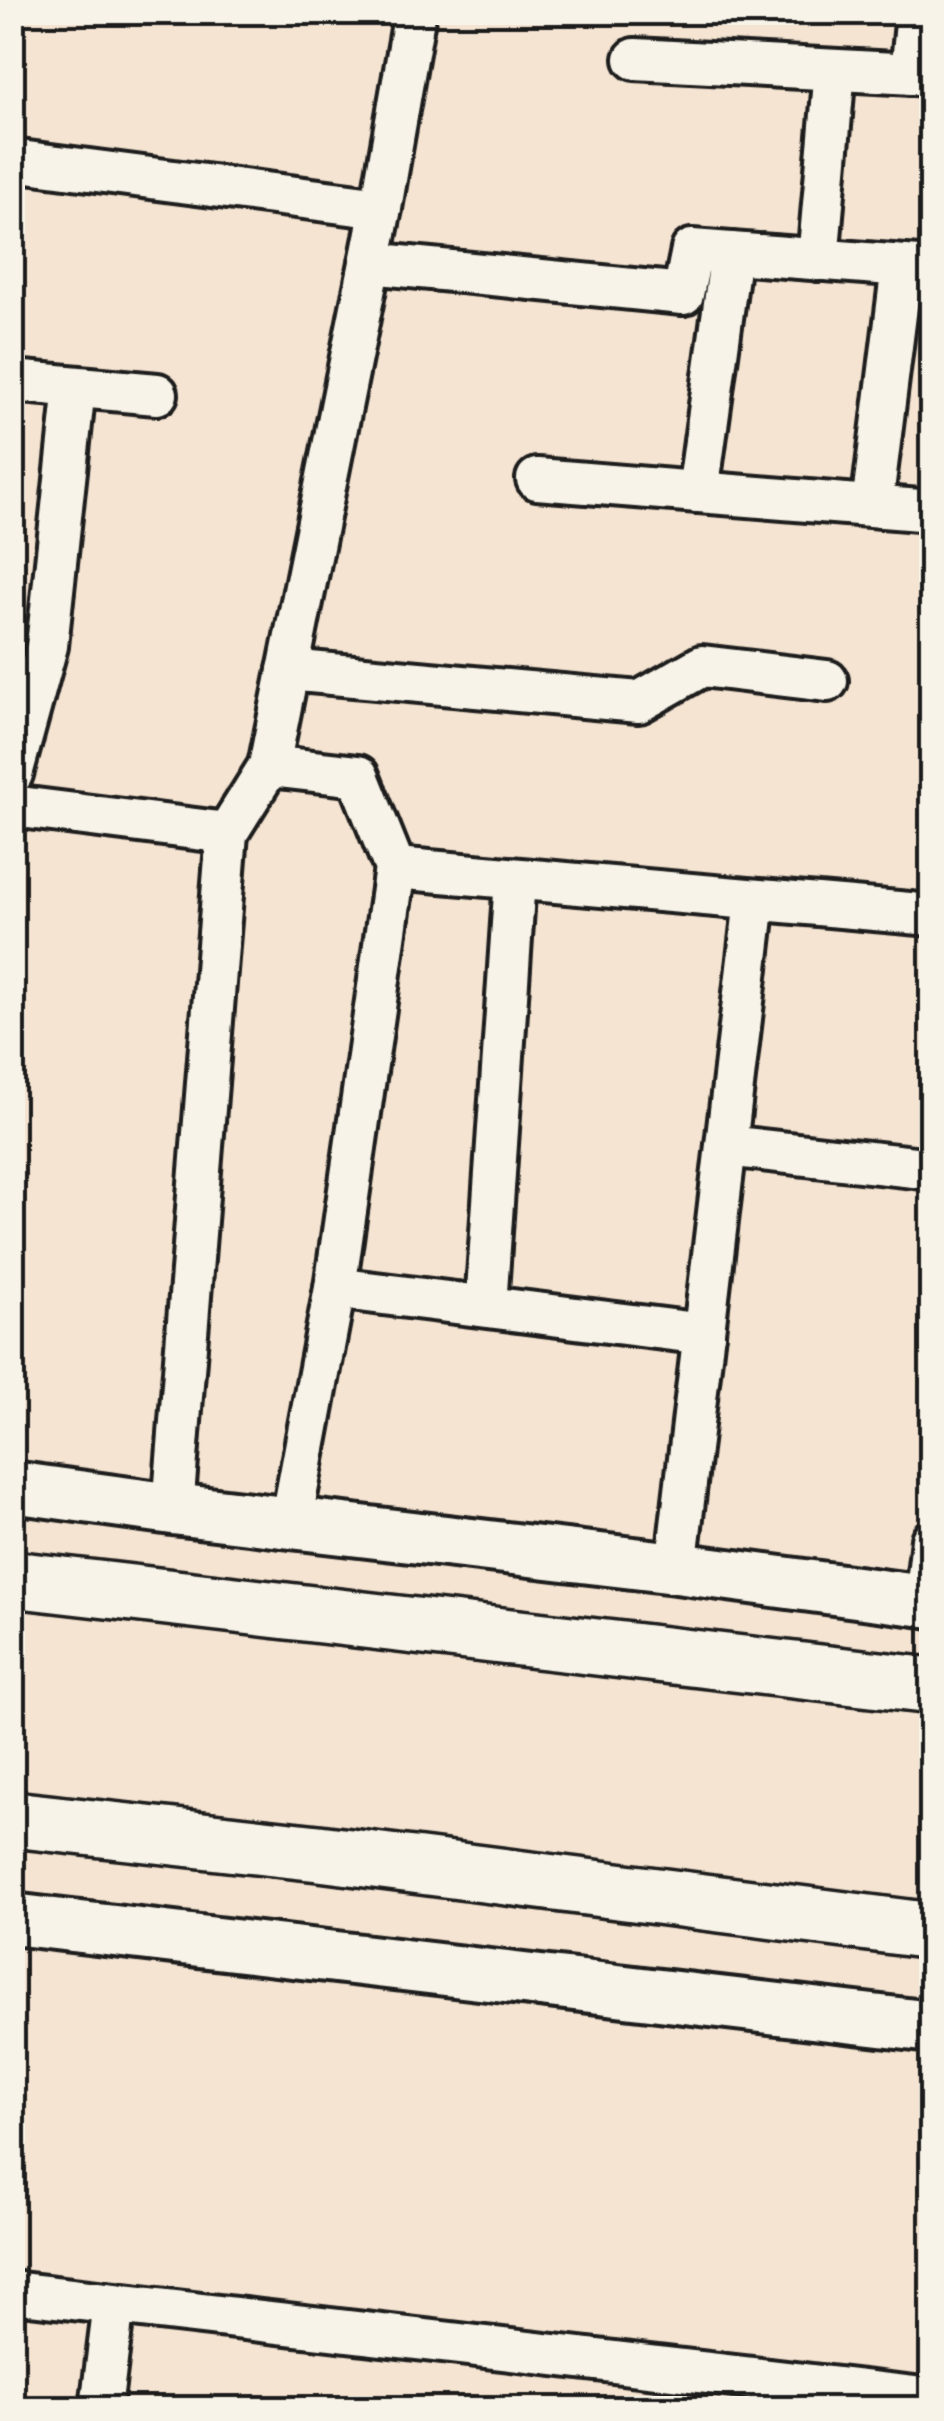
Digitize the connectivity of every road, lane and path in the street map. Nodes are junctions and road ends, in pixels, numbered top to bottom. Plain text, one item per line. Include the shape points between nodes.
1 (415, 12) edge
2 (917, 12) edge
3 (636, 59) dead end
4 (835, 70) junction
5 (921, 75) edge
6 (12, 160) edge
7 (381, 208) junction
8 (730, 253) junction
9 (818, 260) junction
10 (370, 263) junction
11 (917, 267) edge
12 (12, 381) edge
13 (75, 387) junction
14 (158, 394) dead end
15 (538, 479) dead end
16 (698, 492) junction
17 (872, 506) junction
18 (932, 511) edge
19 (30, 643) edge
20 (288, 670) junction
21 (827, 681) dead end
22 (269, 766) junction
23 (12, 774) edge
24 (12, 806) edge
25 (227, 833) junction
26 (395, 868) junction
27 (514, 879) junction
28 (755, 900) junction
29 (932, 914) edge
30 (726, 1146) junction
31 (932, 1169) edge
32 (336, 1288) junction
33 (486, 1306) junction
34 (704, 1334) junction
35 (12, 1487) edge
36 (173, 1508) junction
37 (291, 1523) junction
38 (932, 1540) edge
39 (676, 1568) junction
40 (12, 1579) edge
41 (928, 1602) edge
42 (932, 1686) edge
43 (12, 1819) edge
44 (12, 1919) edge
45 (932, 1930) edge
46 (932, 2026) edge
47 (12, 2292) edge
48 (114, 2304) junction
49 (932, 2399) edge
50 (101, 2408) edge

1 - 7 street
2 - 5 street
3 - 4 street
4 - 5 street
4 - 9 street
6 - 7 street
7 - 10 street
8 - 9 street
8 - 10 street via 692,250 683,294
8 - 16 street
9 - 11 street
10 - 20 street
11 - 17 street
12 - 13 street
13 - 14 street
13 - 19 street
15 - 16 street
16 - 17 street
17 - 18 street
19 - 23 street
20 - 21 street via 639,702 702,666
20 - 22 street
22 - 25 street
22 - 26 street via 358,776
24 - 25 street
25 - 36 street
26 - 27 street
26 - 32 street
27 - 28 street
27 - 33 street
28 - 29 street
28 - 30 street
30 - 31 street
30 - 34 street
32 - 33 street
32 - 37 street
33 - 34 street
34 - 39 street
35 - 36 street
36 - 37 street
37 - 39 street
38 - 41 street
39 - 41 street
40 - 42 main road
43 - 45 main road
44 - 46 street
47 - 48 street
48 - 49 street
48 - 50 street

